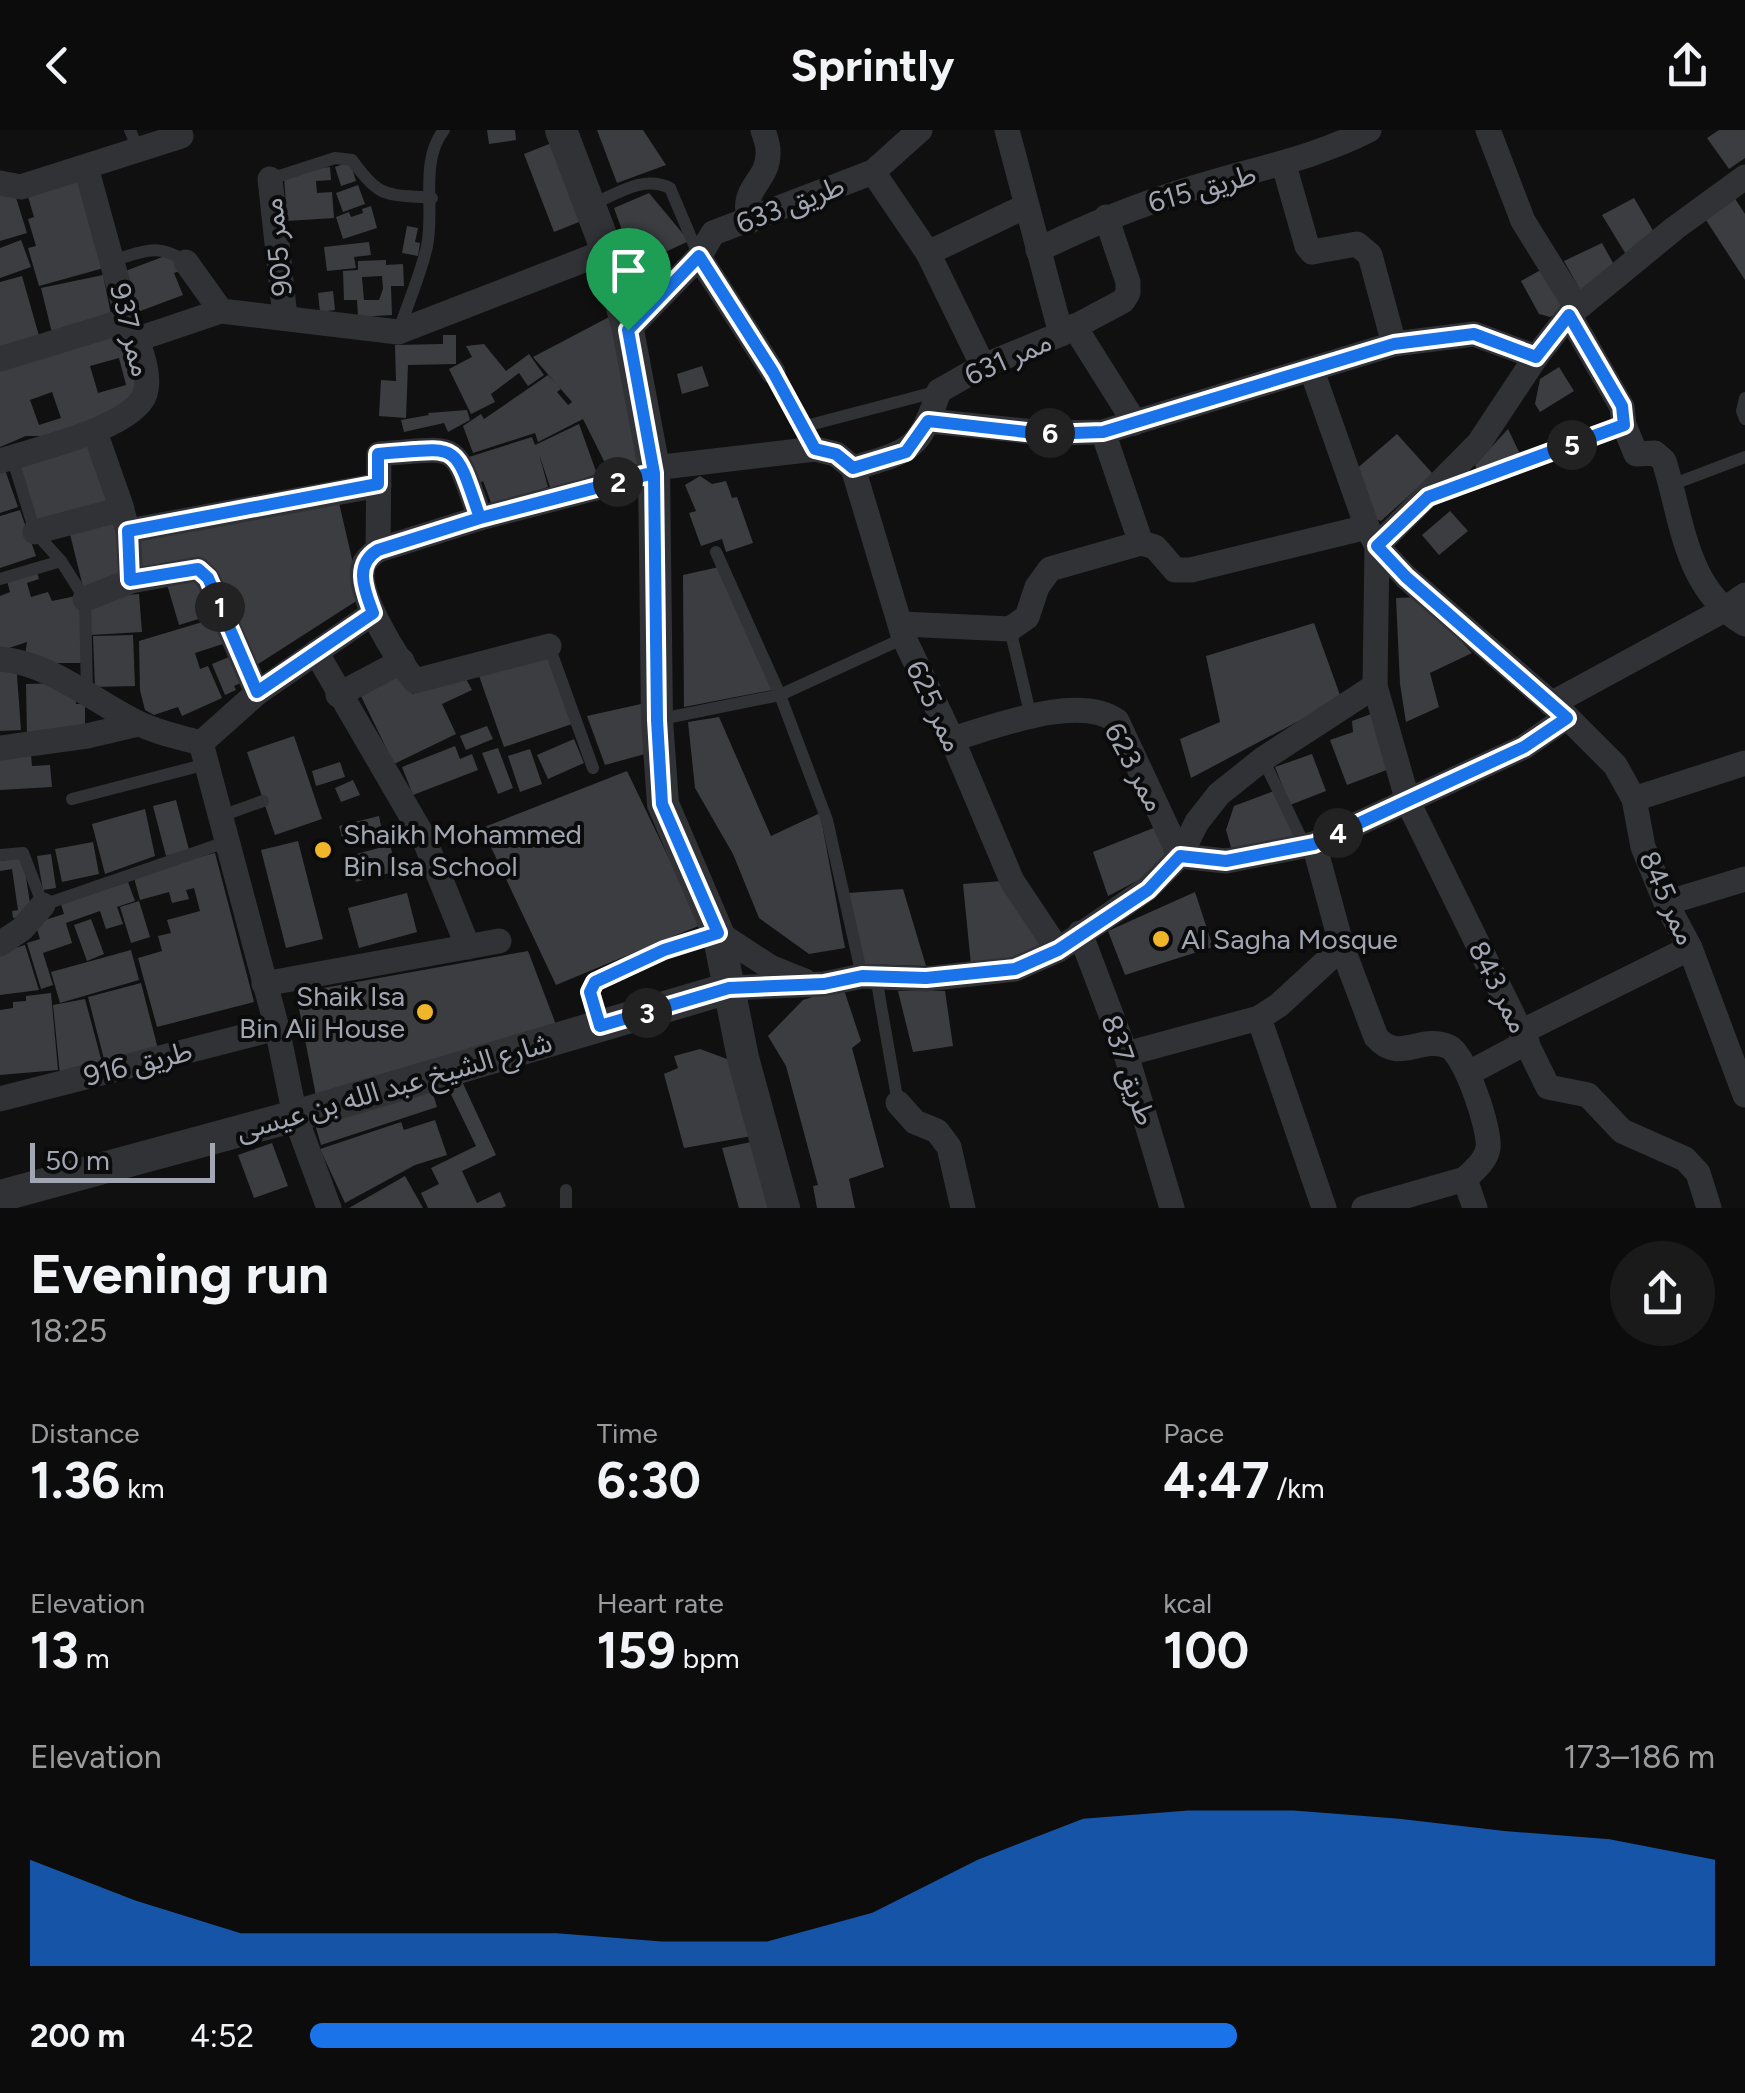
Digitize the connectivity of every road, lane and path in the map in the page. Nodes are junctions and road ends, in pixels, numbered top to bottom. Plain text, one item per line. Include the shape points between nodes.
1 (444, 130) edge
2 (561, 130) edge
3 (763, 130) edge
4 (920, 130) edge
5 (1369, 130) edge
6 (1009, 131) edge
7 (1492, 131) edge
8 (181, 136) dead end
9 (134, 139) edge
10 (1284, 165) junction
11 (86, 167) junction
12 (873, 172) junction
13 (1745, 177) edge
14 (270, 179) joint
15 (0, 183) edge
16 (432, 198) junction
17 (590, 205) junction
18 (1026, 206) junction
19 (1106, 216) junction
20 (750, 220) junction
21 (1038, 250) junction
22 (606, 251) junction
23 (928, 253) junction
24 (699, 256) junction
25 (113, 260) junction
26 (186, 262) joint
27 (221, 311) junction
28 (1573, 312) junction
29 (285, 316) junction
30 (133, 330) junction
31 (628, 330) junction
32 (1068, 330) junction
33 (398, 332) junction
34 (1394, 344) junction
35 (1536, 357) junction
36 (0, 359) edge
37 (983, 366) junction
38 (1312, 370) junction
39 (773, 372) joint
40 (938, 390) junction
41 (1745, 398) edge
42 (1745, 418) edge
43 (928, 421) junction
44 (1134, 423) junction
45 (1624, 425) junction
46 (95, 432) junction
47 (1103, 432) junction
48 (827, 450) junction
49 (1745, 456) edge
50 (6, 459) edge
51 (654, 470) junction
52 (378, 484) junction
53 (1671, 485) junction
54 (1428, 497) junction
55 (480, 518) junction
56 (125, 520) junction
57 (35, 532) junction
58 (1372, 536) junction
59 (1141, 543) junction
60 (716, 552) dead end
61 (370, 559) junction
62 (61, 560) junction
63 (0, 579) edge
64 (130, 580) junction
65 (1745, 595) edge
66 (84, 599) junction
67 (1722, 611) junction
68 (373, 613) junction
69 (1745, 624) edge
70 (1010, 629) junction
71 (903, 631) junction
72 (549, 646) joint
73 (316, 652) junction
74 (0, 659) edge
75 (402, 662) junction
76 (1375, 686) junction
77 (257, 692) junction
78 (338, 694) junction
79 (780, 694) junction
80 (88, 695) junction
81 (1559, 711) junction
82 (1031, 716) junction
83 (657, 720) junction
84 (138, 724) junction
85 (952, 740) junction
86 (0, 748) edge
87 (204, 753) junction
88 (1263, 759) junction
89 (1745, 763) edge
90 (593, 768) dead end
91 (72, 799) dead end
92 (1634, 799) junction
93 (263, 801) dead end
94 (1408, 802) junction
95 (220, 816) junction
96 (226, 842) junction
97 (1309, 845) junction
98 (0, 854) edge
99 (1180, 856) junction
100 (1745, 880) edge
101 (1666, 902) junction
102 (43, 905) junction
103 (718, 933) junction
104 (1080, 933) junction
105 (499, 941) dead end
106 (0, 944) edge
107 (468, 947) junction
108 (1342, 947) junction
109 (1690, 948) junction
110 (1058, 950) junction
111 (869, 976) junction
112 (264, 984) junction
113 (824, 984) junction
114 (729, 988) junction
115 (1259, 1018) junction
116 (600, 1026) junction
117 (277, 1028) junction
118 (1524, 1037) junction
119 (1126, 1054) junction
120 (1470, 1073) junction
121 (1745, 1095) edge
122 (0, 1099) edge
123 (898, 1103) joint
124 (295, 1116) junction
125 (1465, 1179) junction
126 (566, 1190) dead end
127 (0, 1196) edge
128 (328, 1208) edge
129 (566, 1208) edge
130 (784, 1208) edge
131 (963, 1208) edge
132 (1172, 1208) edge
133 (1324, 1208) edge
134 (1364, 1208) edge
135 (1475, 1208) edge
136 (1709, 1208) edge

1 - 16 lane via 430,162
2 - 17 street
3 - 20 street via 769,152 746,198
4 - 12 street, طريق 633
5 - 10 street, طريق 615
6 - 18 street
7 - 28 street via 1523,222
8 - 9 street
9 - 11 street
10 - 19 street, طريق 615
10 - 34 street via 1306,246 1317,254 1357,244 1370,255
11 - 15 street via 21,187
11 - 25 street, ممر 937
12 - 20 street, طريق 633
12 - 23 street
13 - 28 street
14 - 16 lane, ممر 905 via 336,158 352,160 371,187 386,194
14 - 29 street, ممر 905
16 - 33 lane via 427,247
17 - 22 street
17 - 24 lane via 642,182 670,188
18 - 21 street
18 - 23 street
19 - 21 street, طريق 615
19 - 32 street, ممر 631 via 1128,293 1123,302
20 - 24 street, طريق 633 via 713,233
21 - 32 street
22 - 31 street
22 - 33 street, ممر 905
23 - 37 street
24 - 31 street, طريق 633
24 - 39 street
25 - 26 lane via 156,248
25 - 30 street, ممر 937
26 - 27 street
27 - 29 street, ممر 905
27 - 30 street, ممر 905
28 - 35 street
28 - 45 street via 1622,406
29 - 33 street, ممر 905
30 - 36 street, ممر 905
30 - 46 street, ممر 937 via 147,386 144,400
31 - 51 street
32 - 37 street, ممر 631
32 - 44 street
34 - 35 street via 1474,334
34 - 38 street
35 - 54 street via 1479,443
37 - 40 street, ممر 631
38 - 44 street
38 - 58 street
39 - 48 lane
40 - 43 street
40 - 48 lane, ممر 631
41 - 42 lane
43 - 47 street via 1044,434
43 - 48 street via 906,452
44 - 47 street
45 - 53 street via 1636,454 1664,461
45 - 54 lane
46 - 50 street, ممر 937
46 - 56 street
47 - 59 street
48 - 51 street
48 - 71 street, ممر 625
49 - 53 lane
50 - 57 lane
51 - 55 street
51 - 83 street
52 - 55 street via 378,454 451,453 460,460
52 - 56 street
52 - 61 street
53 - 67 street via 1690,560
54 - 58 street
55 - 61 street
56 - 57 street
56 - 64 street
57 - 62 lane
58 - 59 street via 1191,570 1176,570 1155,547
58 - 76 street, ممر 843
58 - 81 street, ممر 845 via 1406,577
59 - 70 street via 1050,569 1026,617
60 - 79 lane
61 - 68 street via 364,589
62 - 63 lane
62 - 66 lane
64 - 66 street
64 - 77 street via 198,569 208,578
65 - 67 street
66 - 80 lane
67 - 69 street
67 - 81 street
68 - 73 street
68 - 75 street
70 - 71 street
70 - 82 lane
71 - 79 lane
71 - 85 street, ممر 625
72 - 75 street via 422,682
72 - 90 lane
73 - 77 street
73 - 78 street
74 - 80 street via 39,668
75 - 78 street
76 - 88 street
76 - 94 street, ممر 843
77 - 87 street
78 - 107 street via 423,836
79 - 83 lane
79 - 111 lane via 827,820
80 - 84 street
81 - 92 street, ممر 845 via 1615,765
81 - 94 street via 1524,747
82 - 85 street, ممر 623
82 - 99 street, ممر 623 via 1091,708 1117,721
83 - 103 street via 662,804
84 - 86 street
84 - 87 street
85 - 110 street, ممر 625 via 1012,881
87 - 91 lane
87 - 95 street
88 - 97 lane
88 - 99 street via 1219,794
89 - 92 street
92 - 101 street, ممر 845 via 1643,846
93 - 95 lane
94 - 97 street
94 - 118 street, ممر 843
95 - 96 street
96 - 102 lane
96 - 112 street
97 - 99 street via 1226,861
97 - 108 street
98 - 102 lane via 23,853
99 - 104 street via 1148,890
100 - 101 street
101 - 109 street, ممر 845
102 - 106 street
103 - 113 street via 770,967
103 - 114 street
103 - 116 lane via 595,982 590,992
104 - 110 street
104 - 119 street, طريق 837
105 - 107 street
107 - 112 street
108 - 115 street
108 - 120 street via 1385,1047 1448,1046
109 - 118 street
109 - 121 street, ممر 845
110 - 111 street via 1015,969
111 - 113 street
111 - 123 lane
112 - 117 street
113 - 114 street
114 - 116 street, شارع الشيخ عبد الله بن عيسى
114 - 130 street
115 - 119 street
115 - 133 street
116 - 124 street, شارع الشيخ عبد الله بن عيسى
117 - 122 street, طريق 916
117 - 124 street
118 - 120 street
118 - 136 street, ممر 843 via 1548,1087 1588,1095 1622,1131 1685,1159 1698,1172
119 - 132 street, طريق 837
120 - 125 street via 1489,1146
123 - 131 street via 949,1147
124 - 127 street, شارع الشيخ عبد الله بن عيسى
124 - 128 street
125 - 134 street
125 - 135 street
126 - 129 lane

